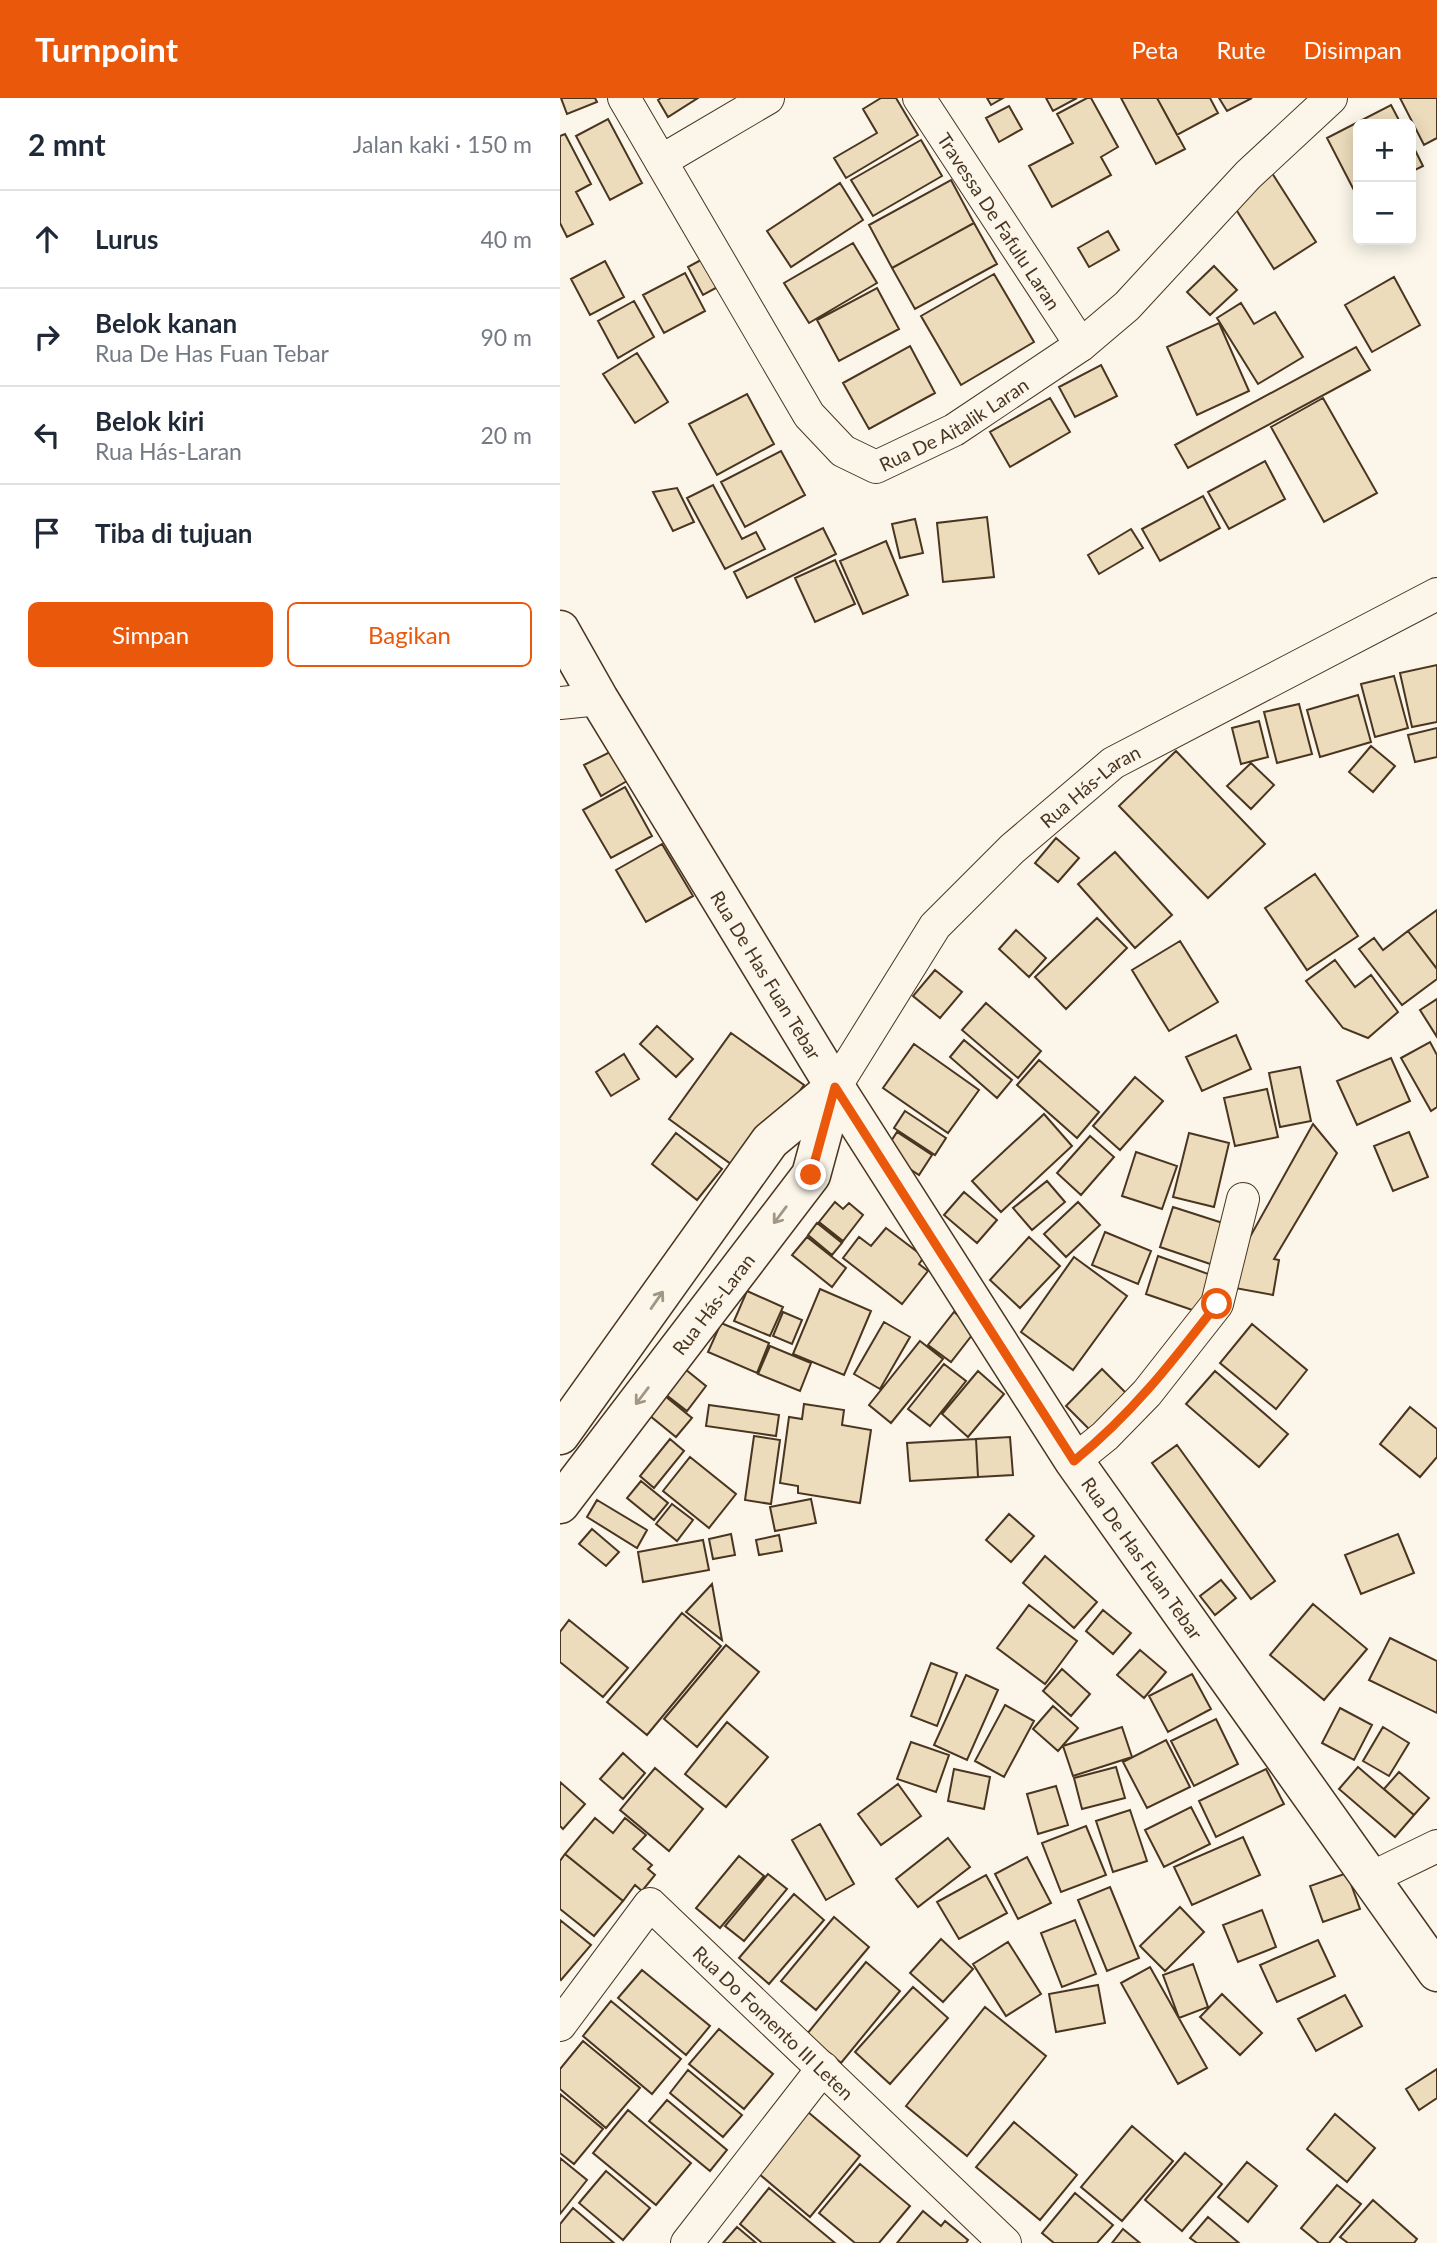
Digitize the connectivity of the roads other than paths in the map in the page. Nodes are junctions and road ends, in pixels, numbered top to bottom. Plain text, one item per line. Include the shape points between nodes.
1 (624, 98) edge
2 (768, 98) edge
3 (919, 98) edge
4 (1331, 98) edge
5 (661, 160) junction
6 (1081, 345) junction
7 (1437, 594) edge
8 (560, 630) edge
9 (599, 699) junction
10 (560, 703) edge
11 (835, 1087) junction
12 (1243, 1199) dead end
13 (560, 1435) edge
14 (1074, 1461) junction
15 (560, 1504) edge
16 (1437, 1846) edge
17 (1371, 1878) junction
18 (1437, 1972) edge
19 (560, 2025) edge
20 (823, 2068) junction
21 (1002, 2242) edge
22 (687, 2243) edge

1 - 5 street, Rua De Aitalik Laran
2 - 5 street
3 - 6 street, Travessa De Fafulu Laran
4 - 6 street, Rua De Aitalik Laran via 1248,175 1128,306
5 - 6 street, Rua De Aitalik Laran via 809,415 843,451 876,467 954,430
7 - 11 street, Rua Hás-Laran via 1113,763 1012,849 935,926
8 - 9 street, Rua De Has Fuan Tebar
9 - 10 street
9 - 11 street, Rua De Has Fuan Tebar
13 -> 11 street, Rua Hás-Laran via 770,1141
11 - 14 street, Rua De Has Fuan Tebar
11 -> 15 street, Rua Hás-Laran via 811,1175
12 - 14 street via 1217,1304 1147,1393
14 - 17 street, Rua De Has Fuan Tebar
16 - 17 street
17 - 18 street, Rua De Has Fuan Tebar
19 - 20 street, Rua Do Fomento III Leten via 650,1904
20 - 21 street, Rua Do Fomento III Leten
20 - 22 street

